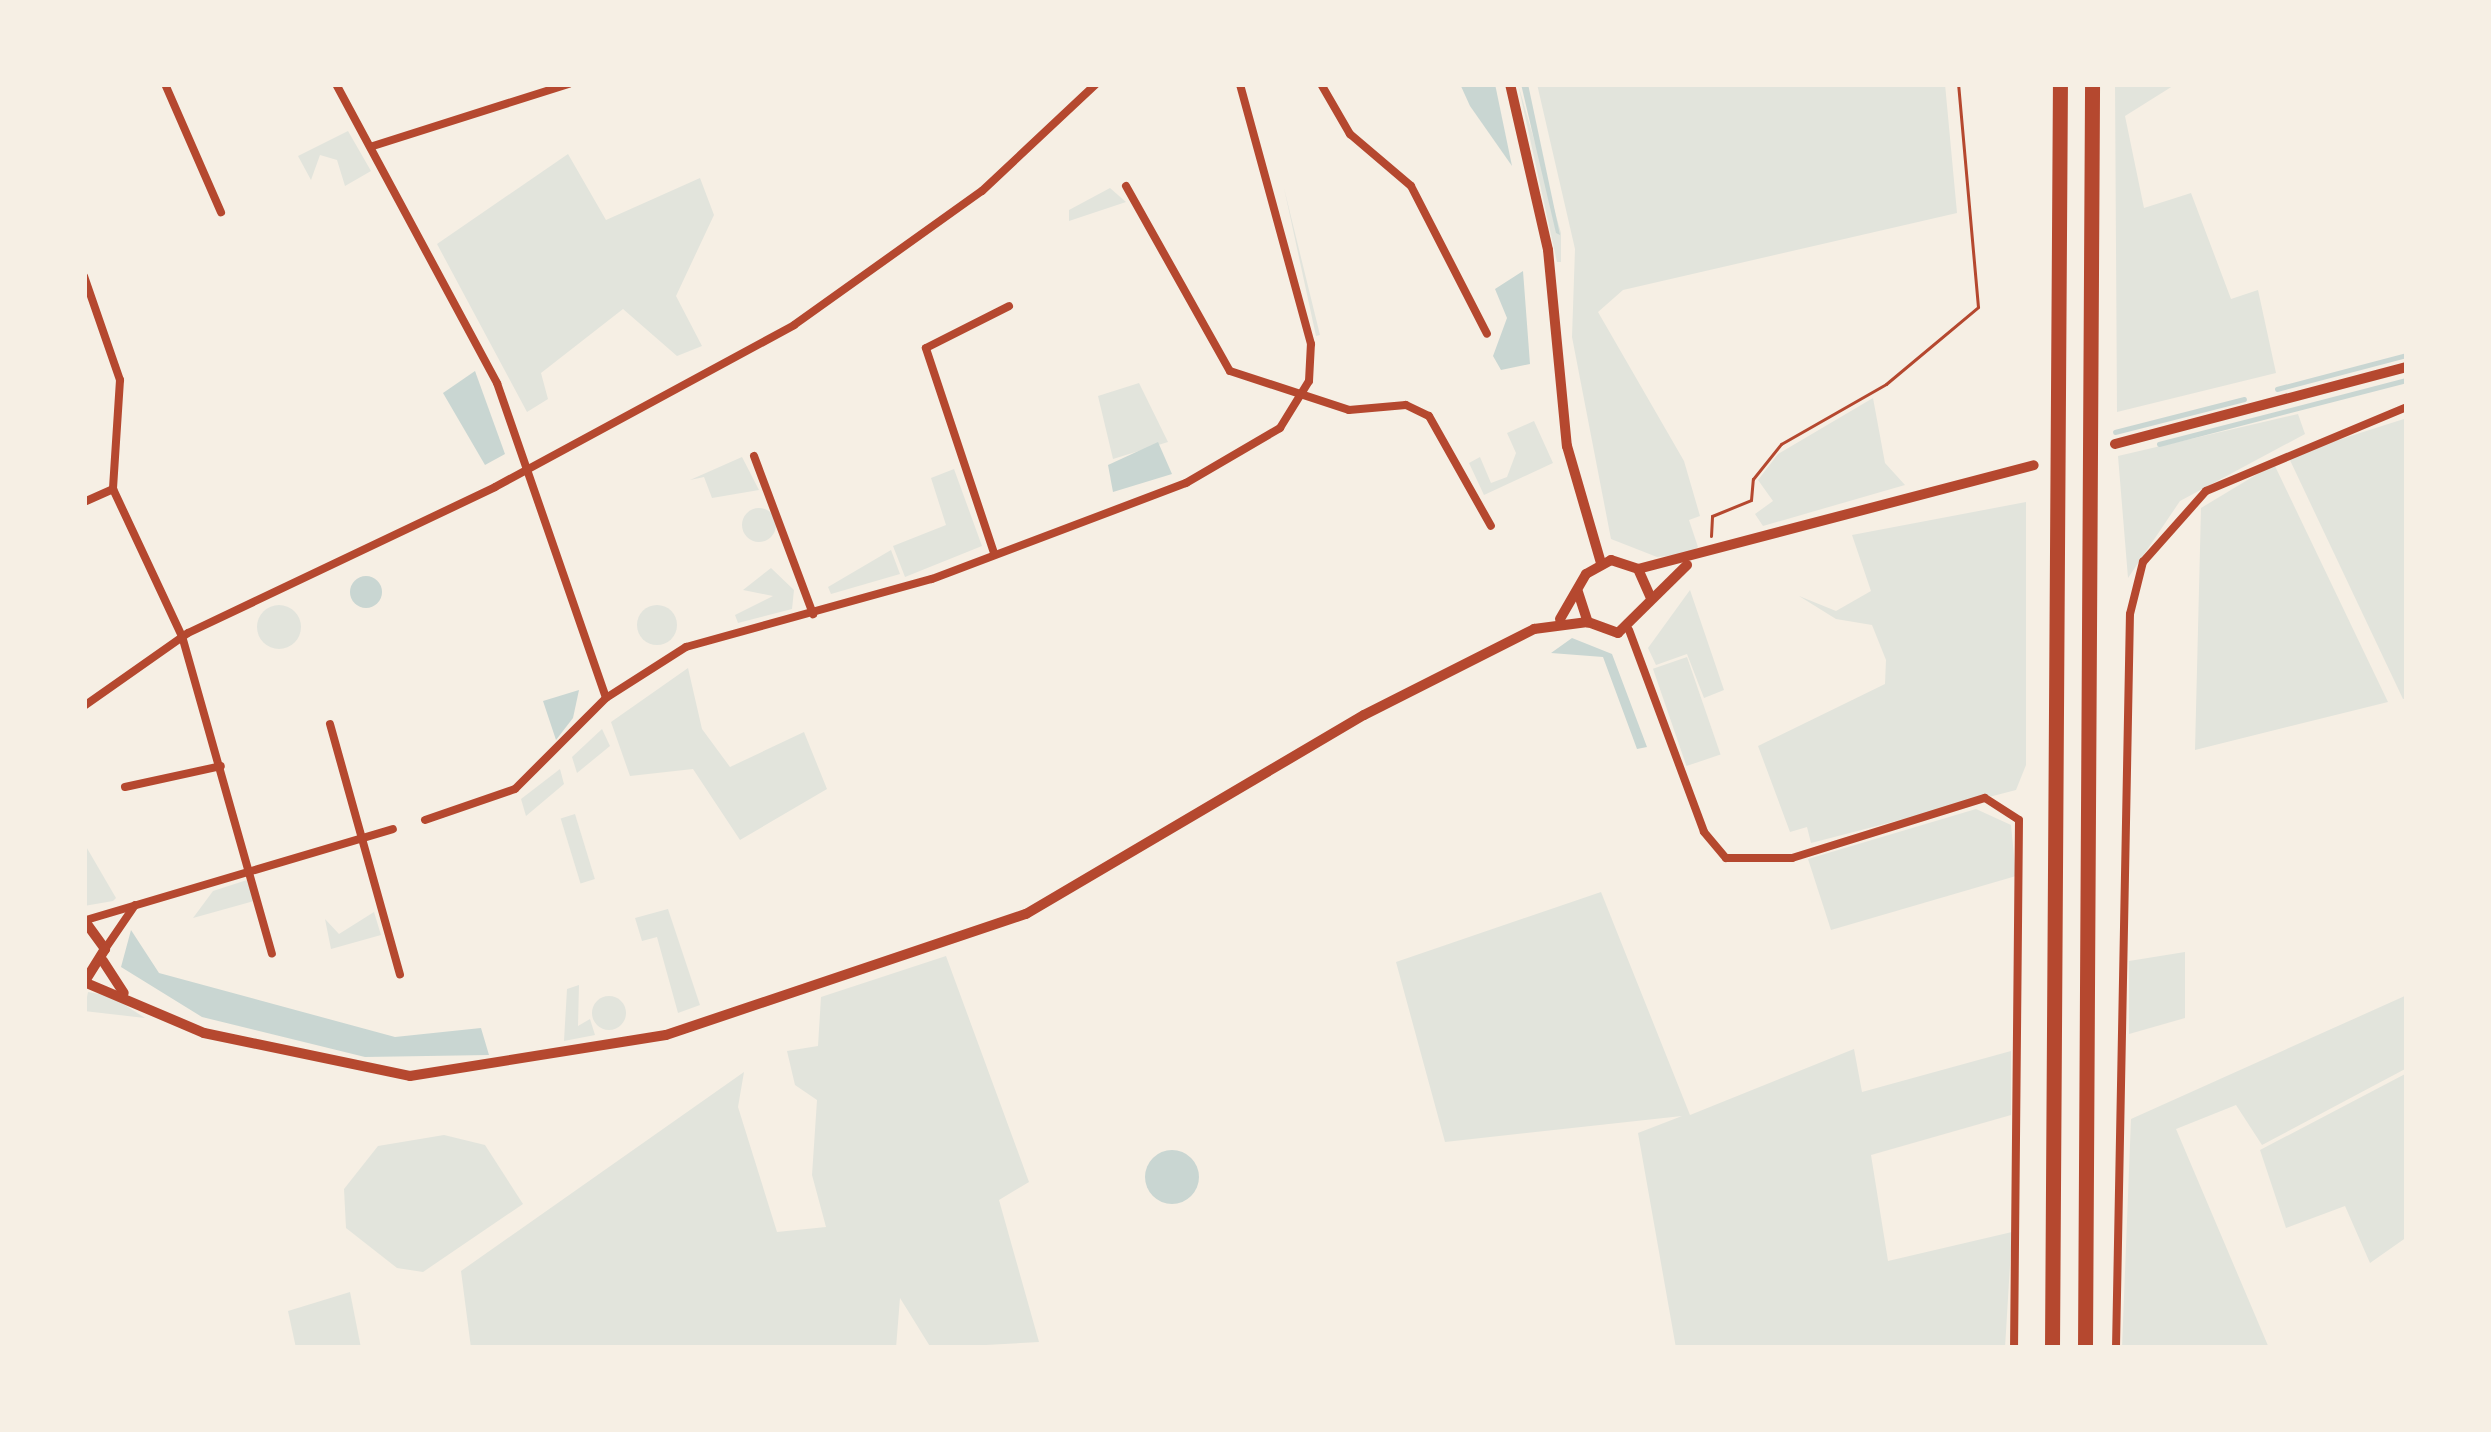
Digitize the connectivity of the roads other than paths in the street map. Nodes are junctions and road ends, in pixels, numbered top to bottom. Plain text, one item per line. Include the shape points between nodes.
1 (165, 84) edge
2 (336, 84) edge
3 (568, 84) edge
4 (1096, 84) edge
5 (1243, 84) edge
6 (1321, 84) edge
7 (1510, 84) edge
8 (2060, 84) edge
9 (2092, 84) edge
10 (371, 142) junction
11 (1126, 186) dead end
12 (221, 212) dead end
13 (84, 276) edge
14 (1009, 306) dead end
15 (1487, 334) dead end
16 (2407, 367) edge
17 (1303, 396) junction
18 (2407, 407) edge
19 (2115, 444) dead end
20 (754, 456) dead end
21 (2034, 465) dead end
22 (524, 471) junction
23 (113, 489) junction
24 (84, 502) edge
25 (1491, 526) dead end
26 (994, 553) junction
27 (1601, 562) junction
28 (1690, 563) junction
29 (1638, 569) junction
30 (1579, 592) junction
31 (1651, 598) junction
32 (813, 614) junction
33 (1560, 619) junction
34 (1588, 622) junction
35 (1629, 631) junction
36 (182, 636) junction
37 (606, 698) junction
38 (84, 706) edge
39 (330, 724) dead end
40 (221, 766) junction
41 (125, 787) dead end
42 (425, 820) dead end
43 (393, 829) dead end
44 (364, 836) junction
45 (252, 867) junction
46 (135, 904) junction
47 (85, 920) edge
48 (272, 952) dead end
49 (104, 955) junction
50 (400, 974) dead end
51 (84, 982) edge
52 (124, 993) junction
53 (2014, 1348) edge
54 (2052, 1348) edge
55 (2085, 1348) edge
56 (2116, 1348) edge

1 - 12 street
2 - 10 street
3 - 10 street
4 - 22 street via 880,271
5 - 17 street via 1311,344
6 - 15 street via 1350,134 1411,186
7 - 27 main road via 1548,250 1567,446
8 - 54 highway
9 - 55 highway
10 - 22 street via 484,354
11 - 17 street via 1230,371
13 - 23 street via 120,380
14 - 26 street via 926,347
16 - 19 main road
17 - 25 street via 1429,416
17 - 26 street via 1280,428 1186,483
18 - 56 street via 2206,491 2144,562 2130,614
20 - 32 street
21 - 28 main road
22 - 36 street
22 - 37 street
23 - 24 street
23 - 36 street
26 - 32 street
27 - 29 main road
27 - 30 main road
28 - 29 main road
28 - 31 main road
29 - 31 main road
30 - 33 main road
30 - 34 main road
31 - 35 main road
32 - 37 street via 674,652
33 - 34 main road
33 - 52 main road via 1364,715 1026,914 666,1035 410,1076 204,1033
34 - 35 main road
35 - 53 street via 1704,832 1726,858 1792,858 1985,798 2019,820
36 - 38 street
36 - 40 street
37 - 42 street via 515,789
39 - 44 street
40 - 41 street
40 - 45 street
43 - 44 street
44 - 45 street
44 - 50 street
45 - 46 street
45 - 48 street
46 - 47 street
46 - 49 street
47 - 49 main road
49 - 51 main road
49 - 52 main road
51 - 52 main road

